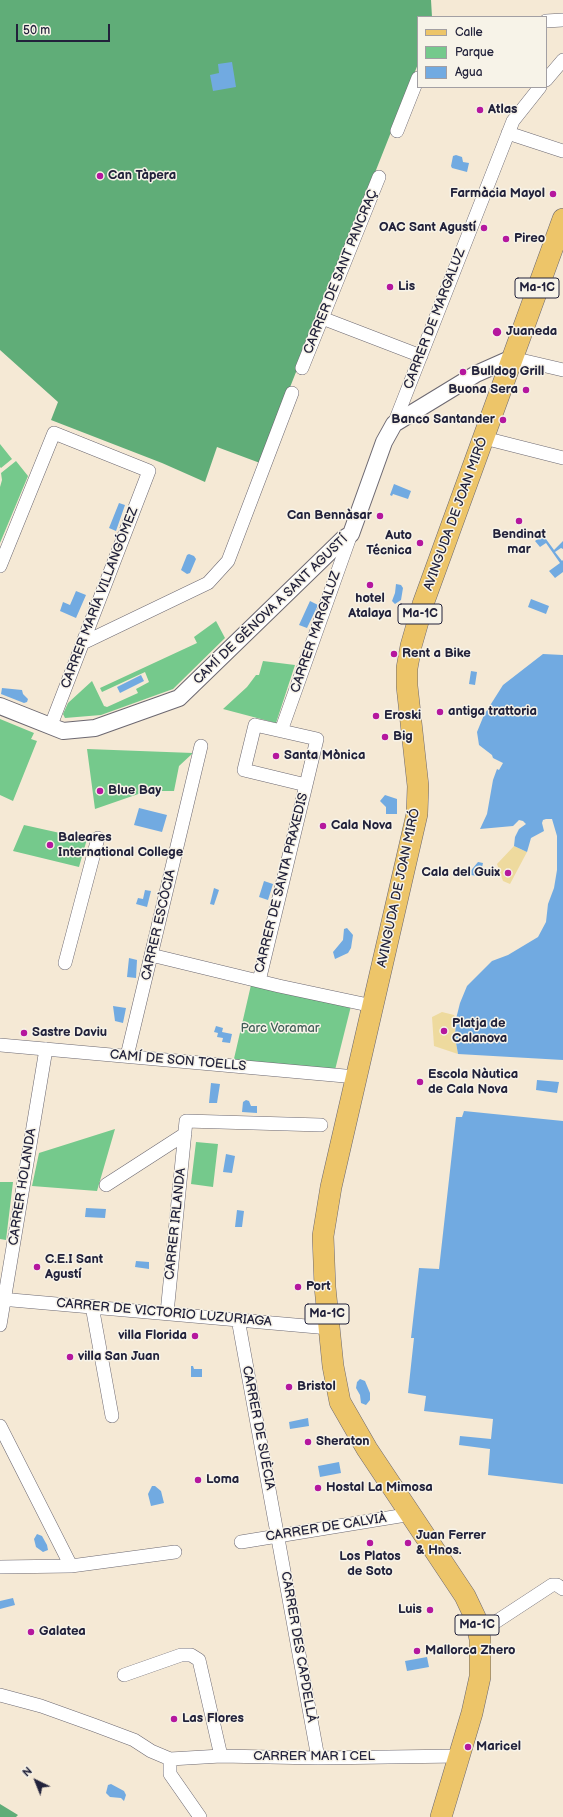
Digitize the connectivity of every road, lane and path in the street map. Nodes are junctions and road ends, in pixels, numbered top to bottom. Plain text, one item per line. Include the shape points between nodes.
1 (563, 20) edge
2 (547, 21) edge
3 (563, 60) edge
4 (547, 79) edge
5 (417, 81) edge
6 (539, 88) edge
7 (397, 131) dead end
8 (508, 133) junction
9 (563, 151) edge
10 (379, 177) dead end
11 (563, 219) edge
12 (322, 318) junction
13 (421, 356) junction
14 (512, 358) junction
15 (302, 368) dead end
16 (563, 370) edge
17 (292, 393) dead end
18 (394, 424) junction
19 (484, 438) junction
20 (563, 458) edge
21 (351, 534) junction
22 (0, 566) edge
23 (83, 643) junction
24 (0, 706) edge
25 (51, 725) junction
26 (282, 731) junction
27 (201, 746) dead end
28 (306, 785) junction
29 (98, 838) dead end
30 (151, 956) junction
31 (65, 963) dead end
32 (259, 981) junction
33 (373, 1006) junction
34 (0, 1045) edge
35 (46, 1049) junction
36 (127, 1056) junction
37 (356, 1077) junction
38 (321, 1125) dead end
39 (186, 1134) junction
40 (106, 1186) dead end
41 (2, 1299) edge
42 (92, 1306) junction
43 (167, 1313) junction
44 (238, 1320) junction
45 (0, 1325) edge
46 (329, 1328) junction
47 (112, 1416) dead end
48 (0, 1426) edge
49 (416, 1521) junction
50 (279, 1536) junction
51 (241, 1542) dead end
52 (175, 1552) dead end
53 (71, 1566) junction
54 (0, 1567) edge
55 (563, 1589) edge
56 (478, 1627) junction
57 (124, 1675) dead end
58 (0, 1695) edge
59 (221, 1756) junction
60 (459, 1756) junction
61 (318, 1758) junction
62 (170, 1759) junction
63 (200, 1817) edge
64 (441, 1817) edge

1 - 2 street
3 - 4 street
5 - 7 street
6 - 8 street, CARRER DE MARGALUZ via 513,121
8 - 9 street
8 - 13 street, CARRER DE MARGALUZ
10 - 12 street, CARRER DE SANT PANCRAÇ
11 - 14 main road, AVINGUDA DE JOAN MIRÓ / Ma-1C
12 - 13 street
12 - 15 street, CARRER DE SANT PANCRAÇ
13 - 18 street, CARRER DE MARGALUZ
14 - 16 street
14 - 18 street via 476,374
14 - 19 main road, AVINGUDA DE JOAN MIRÓ / Ma-1C
17 - 23 street via 228,561 208,583
18 - 21 street, CAMÍ DE GÈNOVA A SANT AGUSTÍ via 382,449
19 - 20 street
19 - 33 main road, AVINGUDA DE JOAN MIRÓ / Ma-1C via 424,604 408,656 407,686 418,786 417,814
21 - 25 street, CAMÍ DE GÈNOVA A SANT AGUSTÍ via 179,698 95,728 63,731
21 - 26 street, CARRER MARGALUZ
22 - 23 street, CARRER MARÍA VILLANGÓMEZ via 54,433 149,471
23 - 25 street, CARRER MARÍA VILLANGÓMEZ
24 - 25 street, CAMÍ DE GÈNOVA A SANT AGUSTÍ
26 - 28 street, CARRER DE SANTA PRAXEDIS via 317,739
26 - 28 street via 255,725 244,770
27 - 30 street, CARRER ESCÒCIA
28 - 32 street, CARRER DE SANTA PRAXEDIS
29 - 31 street
30 - 32 street
30 - 36 street, CARRER ESCÒCIA
32 - 33 street
33 - 37 main road, AVINGUDA DE JOAN MIRÓ / Ma-1C
34 - 35 street, CAMÍ DE SON TOELLS
35 - 36 street, CAMÍ DE SON TOELLS
35 - 41 street, CARRER HOLANDA
36 - 37 street, CAMÍ DE SON TOELLS
37 - 46 main road, Ma-1C via 325,1222 323,1260
38 - 39 street, CARRER IRLANDA via 186,1121
39 - 40 street, CARRER IRLANDA
39 - 43 street, CARRER IRLANDA
41 - 42 street, CARRER DE VICTORIO LUZURIAGA
41 - 45 street, CARRER HOLANDA
42 - 43 street, CARRER DE VICTORIO LUZURIAGA
42 - 47 street
43 - 44 street, CARRER DE VICTORIO LUZURIAGA
44 - 46 street, CARRER DE VICTORIO LUZURIAGA
44 - 50 street, CARRER DE SUÈCIA
46 - 49 main road, Ma-1C via 340,1402 367,1449
48 - 53 street
49 - 50 street, CARRER DE CALVIÀ
49 - 56 main road, Ma-1C via 465,1596
50 - 51 street, CARRER DE CALVIÀ
50 - 61 street, CARRER DES CAPDELLÀ
52 - 53 street
53 - 54 street
55 - 56 street via 552,1585 491,1625
56 - 60 main road, Ma-1C via 480,1677
57 - 59 street via 181,1655 190,1655 199,1660
58 - 62 street via 101,1727 134,1740
59 - 61 street, CARRER MAR I CEL
59 - 62 street, CARRER MAR I CEL
60 - 61 street, CARRER MAR I CEL
60 - 64 main road, Ma-1C
62 - 63 street via 170,1774

